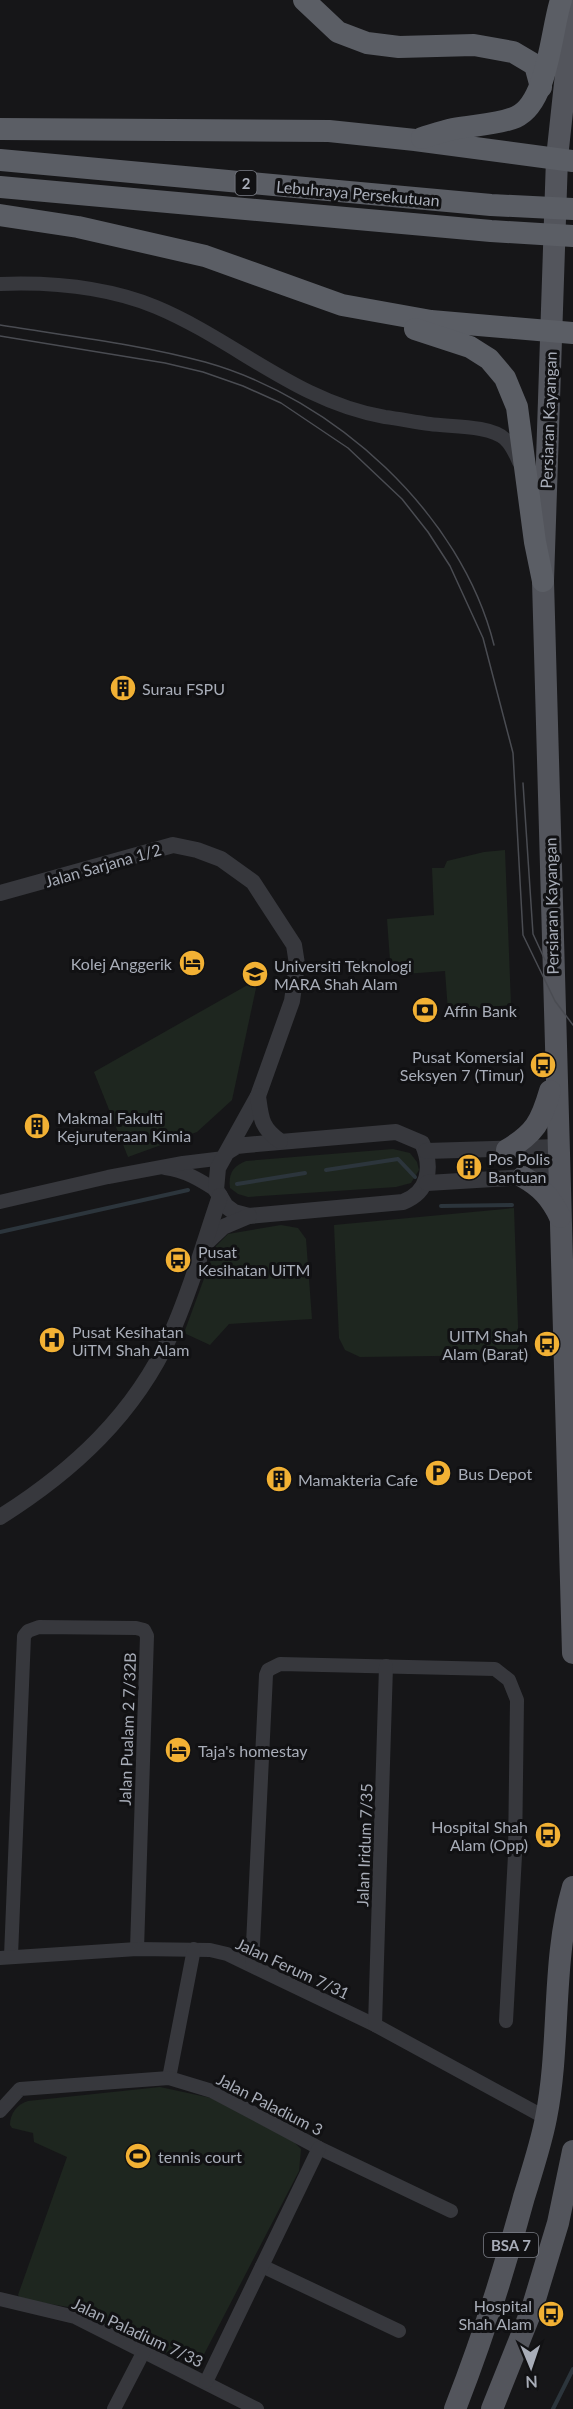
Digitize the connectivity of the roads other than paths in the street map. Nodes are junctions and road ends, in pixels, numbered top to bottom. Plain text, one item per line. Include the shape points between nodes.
1 (304, 0) edge
2 (561, 0) edge
3 (573, 9) edge
4 (541, 87) junction
5 (0, 129) edge
6 (415, 140) junction
7 (565, 159) edge
8 (0, 160) edge
9 (0, 187) edge
10 (573, 209) edge
11 (0, 215) edge
12 (573, 236) edge
13 (0, 284) edge
14 (342, 305) junction
15 (562, 332) edge
16 (526, 475) junction
17 (543, 581) junction
18 (0, 893) edge
19 (555, 1066) junction
20 (258, 1096) junction
21 (280, 1142) junction
22 (558, 1147) junction
23 (507, 1150) junction
24 (426, 1151) junction
25 (226, 1154) junction
26 (160, 1168) junction
27 (559, 1175) junction
28 (523, 1177) junction
29 (427, 1183) junction
30 (218, 1193) junction
31 (0, 1202) edge
32 (249, 1216) junction
33 (561, 1218) junction
34 (201, 1248) junction
35 (0, 1518) edge
36 (573, 1653) edge
37 (386, 1666) junction
38 (573, 1887) edge
39 (136, 1949) junction
40 (194, 1949) junction
41 (5, 1957) edge
42 (252, 1965) junction
43 (573, 2017) edge
44 (506, 2020) dead end
45 (375, 2025) junction
46 (552, 2076) junction
47 (169, 2078) junction
48 (0, 2111) edge
49 (546, 2118) junction
50 (319, 2148) junction
51 (573, 2151) edge
52 (451, 2211) dead end
53 (262, 2266) junction
54 (0, 2299) edge
55 (399, 2331) dead end
56 (144, 2351) junction
57 (206, 2382) junction
58 (455, 2408) edge
59 (114, 2409) edge
60 (257, 2409) edge
61 (492, 2409) edge

1 - 4 highway via 338,32 367,44 474,45 513,52 535,65
2 - 4 highway
3 - 7 main road, Persiaran Kayangan
4 - 6 highway via 530,107 518,117
5 - 6 highway via 329,131
6 - 7 highway
7 - 15 main road, Persiaran Kayangan
8 - 10 highway, Lebuhraya Persekutuan / 2 via 491,205
9 - 12 highway, Lebuhraya Persekutuan / 2
11 - 14 highway via 78,227 206,256
13 - 16 street via 68,285 114,292 157,307 290,383 324,398 377,415 488,430 505,438
14 - 15 highway via 431,321
14 - 16 highway via 470,347 489,359 505,378 517,406
15 - 17 main road, Persiaran Kayangan
16 - 17 highway
17 - 19 main road, Persiaran Kayangan
18 - 20 street, Jalan Sarjana 1/2 via 173,845 221,859 242,872 284,926 294,945 297,964 292,1000
19 - 22 main road, Persiaran Kayangan
19 - 23 main road via 543,1115 525,1138
20 - 21 street via 264,1128
20 - 25 street, Jalan Sarjana 1/2
21 - 24 street via 396,1132 422,1143
21 - 25 street via 237,1146
22 - 23 street
22 - 27 main road, Persiaran Kayangan
23 - 24 street
24 - 29 street
25 - 26 street
25 - 30 street, Jalan Sarjana 1/2 via 218,1168
26 - 30 street via 176,1170
26 - 31 street
27 - 28 street
27 - 33 main road, Persiaran Kayangan
28 - 29 street
28 - 33 main road via 543,1190
29 - 32 street via 413,1198 403,1202
30 - 32 street via 234,1212
30 - 34 street, Jalan Sarjana 1/2
32 - 34 street via 223,1227
33 - 36 main road, Persiaran Kayangan
34 - 35 street, Jalan Sarjana 1/2 via 171,1335 130,1404 96,1445
37 - 42 street via 280,1664 273,1666 266,1676
37 - 44 street via 495,1669 508,1680 517,1700 515,1855
37 - 45 street, Jalan Iridum 7/35
38 - 46 main road, BSA 7 via 567,1908
39 - 40 street, Jalan Ferum 7/31
39 - 41 street, Jalan Ferum 7/31
39 - 41 street, Jalan Pualam 2 7/32B via 147,1636 144,1630 135,1628 39,1627 28,1630 24,1636
40 - 42 street, Jalan Ferum 7/31 via 227,1954
40 - 47 street
42 - 45 street, Jalan Ferum 7/31
43 - 46 main road
45 - 49 street, Jalan Ferum 7/31
46 - 49 main road, BSA 7
47 - 48 street, Jalan Paladium 3 via 20,2089
47 - 50 street, Jalan Paladium 3 via 212,2091
49 - 58 main road, BSA 7 via 507,2261
50 - 52 street, Jalan Paladium 3
50 - 53 street
51 - 61 main road, BSA 7 via 558,2223 532,2309
53 - 55 street
53 - 57 street
54 - 56 street, Jalan Paladium 7/33 via 75,2317
56 - 57 street, Jalan Paladium 7/33
56 - 59 street
57 - 60 street, Jalan Paladium 7/33

